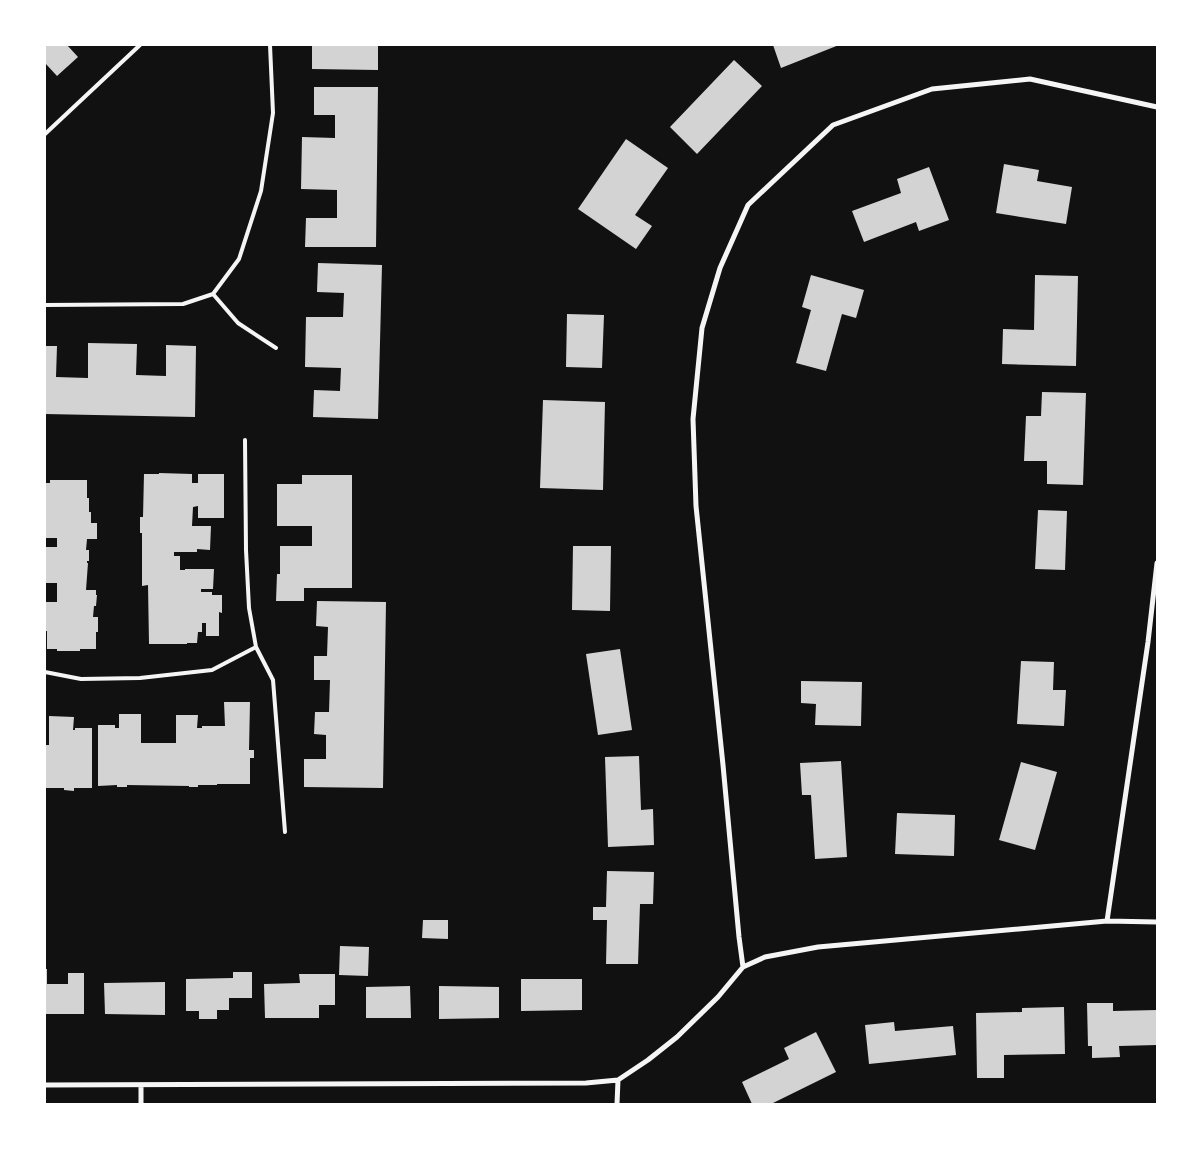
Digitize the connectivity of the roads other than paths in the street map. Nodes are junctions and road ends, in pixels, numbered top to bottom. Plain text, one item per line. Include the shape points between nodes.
1 (140, 45) edge
2 (270, 45) edge
3 (1157, 108) edge
4 (45, 134) edge
5 (213, 294) junction
6 (45, 305) edge
7 (276, 348) dead end
8 (244, 440) dead end
9 (1157, 562) edge
10 (256, 647) junction
11 (45, 672) edge
12 (286, 832) dead end
13 (1107, 921) junction
14 (1157, 922) edge
15 (743, 967) junction
16 (618, 1080) junction
17 (45, 1085) edge
18 (141, 1085) junction
19 (141, 1104) edge
20 (618, 1104) edge

1 - 4 lane
2 - 5 lane via 273,113 261,191 239,260
3 - 15 street via 1030,79 932,89 833,126 748,205 720,268 702,328 693,419 696,506
5 - 6 lane via 184,304
5 - 7 lane via 238,323
8 - 10 lane via 249,608
9 - 13 street
10 - 11 lane via 212,670 140,678 81,679
10 - 12 lane via 273,680
13 - 14 street
13 - 15 street via 818,947 765,957
15 - 16 street via 677,1037
16 - 18 street via 576,1083
16 - 20 street
17 - 18 street
18 - 19 street

